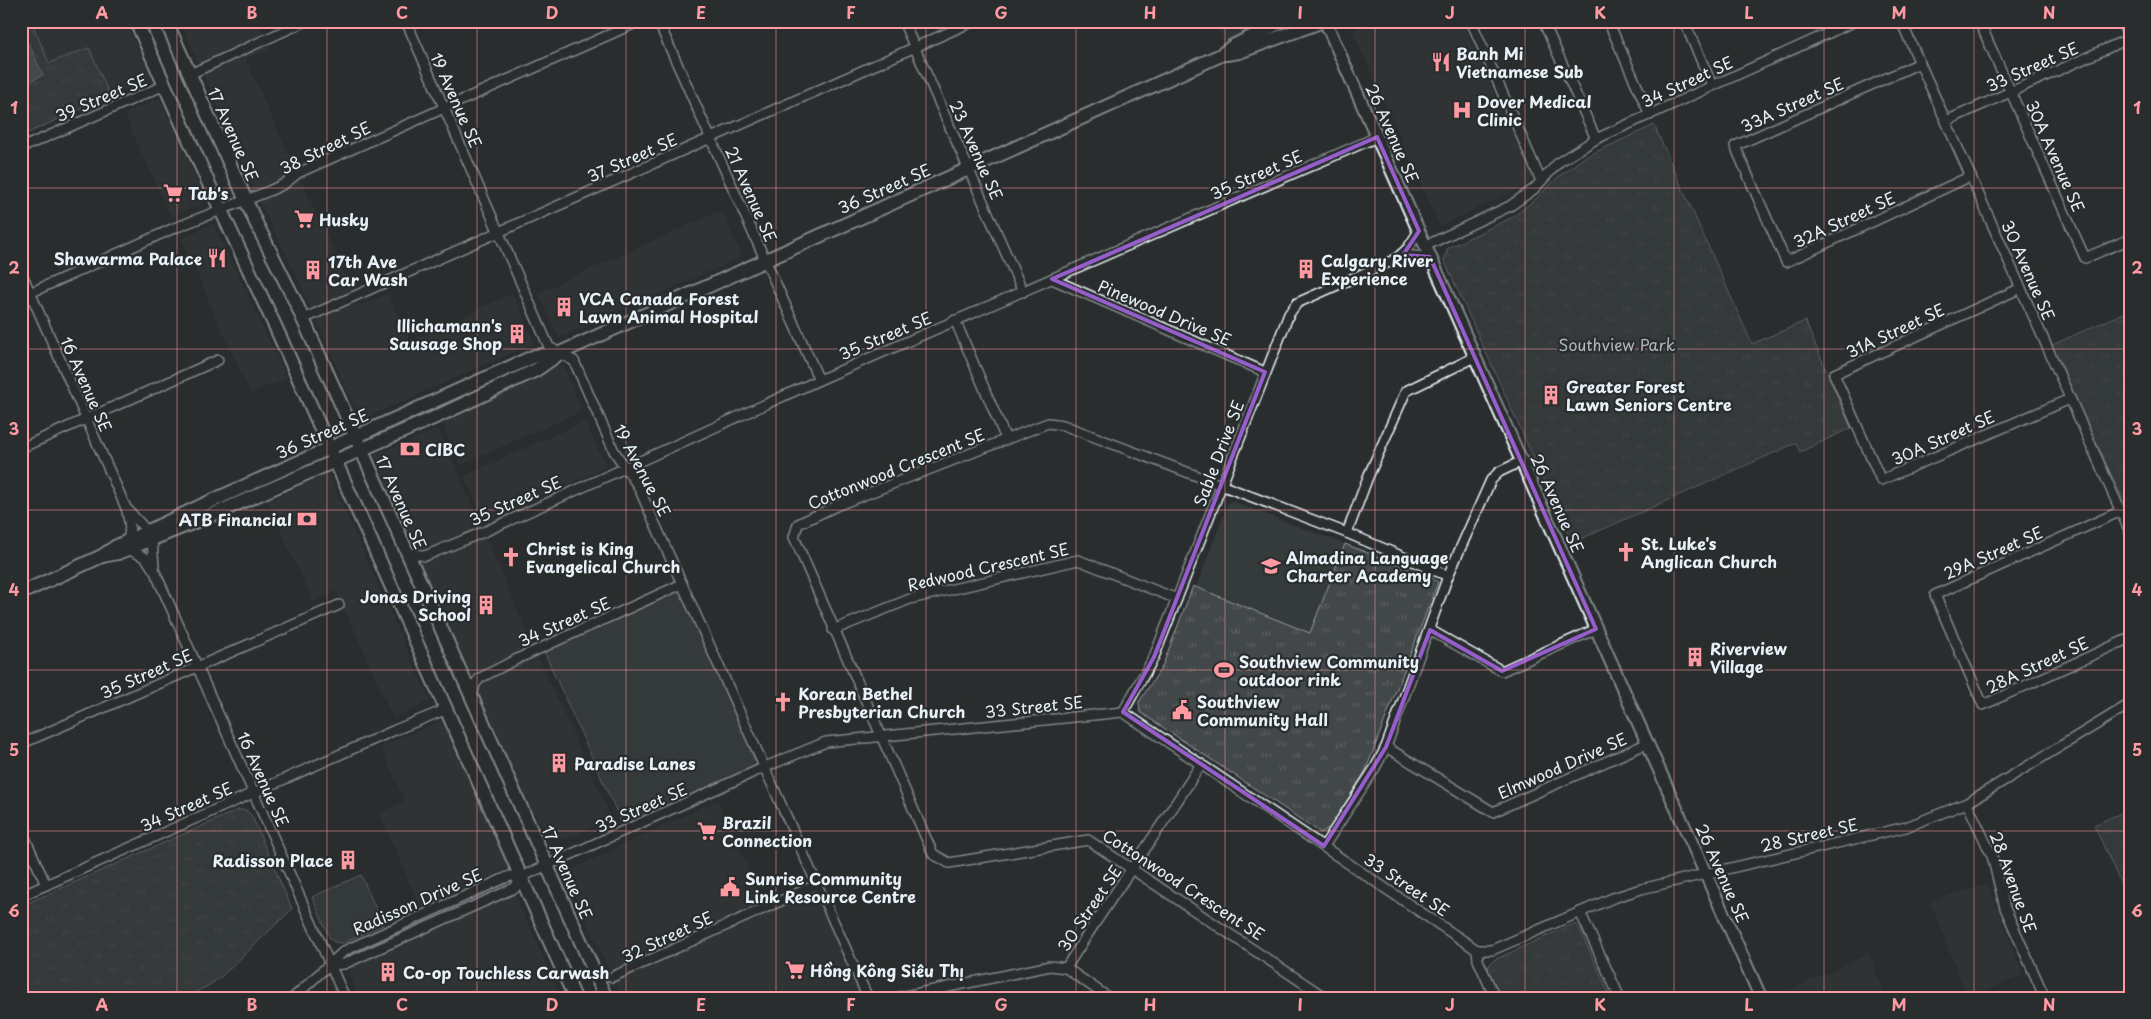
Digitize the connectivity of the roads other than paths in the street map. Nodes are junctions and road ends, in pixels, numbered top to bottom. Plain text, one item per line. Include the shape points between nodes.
1 (136, 21) edge
2 (166, 21) edge
3 (306, 21) edge
4 (406, 21) edge
5 (640, 21) edge
6 (658, 21) edge
7 (903, 21) edge
8 (974, 21) edge
9 (1283, 21) edge
10 (1324, 21) edge
11 (1471, 21) edge
12 (1543, 21) edge
13 (1608, 21) edge
14 (1684, 21) edge
15 (1824, 21) edge
16 (1856, 21) edge
17 (1901, 21) edge
18 (1979, 21) edge
19 (2121, 21) edge
20 (1829, 33) junction
21 (2129, 39) edge
22 (914, 48) junction
23 (1221, 55) junction
24 (1920, 63) junction
25 (190, 74) junction
26 (165, 85) junction
27 (1712, 85) junction
28 (2011, 91) junction
29 (444, 108) junction
30 (1650, 115) junction
31 (1946, 121) junction
32 (1377, 137) junction
33 (711, 138) junction
34 (1596, 139) junction
35 (21, 148) edge
36 (968, 168) junction
37 (1971, 176) junction
38 (1541, 181) junction
39 (246, 200) junction
40 (1761, 205) joint
41 (220, 209) junction
42 (1419, 231) junction
43 (499, 232) junction
44 (2130, 239) edge
45 (1428, 251) junction
46 (1396, 259) junction
47 (765, 260) junction
48 (21, 272) edge
49 (1052, 279) junction
50 (2020, 288) junction
51 (1023, 292) junction
52 (30, 293) junction
53 (21, 297) edge
54 (303, 319) junction
55 (955, 320) junction
56 (560, 353) junction
57 (1475, 357) junction
58 (218, 360) dead end
59 (1265, 372) junction
60 (819, 380) junction
61 (2070, 399) junction
62 (86, 419) junction
63 (1857, 428) joint
64 (354, 436) junction
65 (1006, 439) junction
66 (21, 448) edge
67 (329, 448) junction
68 (360, 451) junction
69 (335, 461) junction
70 (1522, 461) junction
71 (626, 468) junction
72 (1222, 485) junction
73 (126, 508) junction
74 (2121, 511) junction
75 (2130, 532) edge
76 (1347, 533) junction
77 (150, 536) junction
78 (128, 545) junction
79 (406, 552) junction
80 (155, 572) junction
81 (1448, 576) junction
82 (682, 584) junction
83 (21, 592) edge
84 (1177, 599) junction
85 (339, 605) dead end
86 (1596, 629) junction
87 (834, 630) junction
88 (1430, 630) junction
89 (2130, 638) edge
90 (1959, 652) joint
91 (197, 667) junction
92 (472, 698) junction
93 (2130, 704) edge
94 (447, 709) junction
95 (1123, 712) junction
96 (881, 736) junction
97 (1648, 743) junction
98 (21, 744) edge
99 (1386, 747) junction
100 (1201, 764) junction
101 (765, 767) junction
102 (254, 793) junction
103 (1967, 804) junction
104 (21, 829) edge
105 (1324, 846) junction
106 (547, 866) junction
107 (1134, 869) junction
108 (1705, 874) junction
109 (522, 877) junction
110 (46, 885) junction
111 (816, 885) junction
112 (21, 896) edge
113 (1580, 912) junction
114 (1477, 950) junction
115 (330, 965) junction
116 (1066, 968) junction
117 (612, 977) dead end
118 (293, 998) edge
119 (345, 998) edge
120 (575, 998) edge
121 (606, 998) edge
122 (868, 998) edge
123 (895, 998) edge
124 (1109, 998) edge
125 (1326, 998) edge
126 (1494, 998) edge
127 (1620, 998) edge
128 (1761, 998) edge
129 (2045, 998) edge

1 - 26 main road
2 - 25 main road, 17 Avenue SE
3 - 25 street
4 - 29 street, 19 Avenue SE
5 - 29 street, 38 Street SE
6 - 33 street, 21 Avenue SE
7 - 22 street, 23 Avenue SE
8 - 22 street, 37 Street SE
9 - 23 main road, 36 Street SE
10 - 23 main road, 36 Street SE via 1239,52
10 - 32 street, 26 Avenue SE
11 - 38 street
12 - 34 street
13 - 30 street
14 - 27 street
15 - 20 street
16 - 20 street, 34 Street SE
17 - 24 street, 30 Avenue SE
18 - 28 street, 30A Avenue SE
19 - 21 street
20 - 27 street, 34 Street SE
21 - 28 street, 33 Street SE
22 - 33 street, 37 Street SE
22 - 36 street, 23 Avenue SE
23 - 36 main road, 36 Street SE
24 - 31 street, 30 Avenue SE
24 - 40 street, 33A Street SE via 1735,146
25 - 39 main road, 17 Avenue SE
26 - 35 street, 39 Street SE
26 - 41 main road
27 - 30 street, 34 Street SE
28 - 31 street, 33 Street SE
28 - 44 street, 30A Avenue SE via 2085,258
29 - 39 street, 38 Street SE via 298,173 284,184
29 - 43 street, 19 Avenue SE
30 - 34 street, 34 Street SE
31 - 37 street, 30 Avenue SE
32 - 42 street, 26 Avenue SE
32 - 49 street, 35 Street SE
33 - 43 street, 37 Street SE
33 - 47 street, 21 Avenue SE
34 - 38 street, 34 Street SE via 1566,158
36 - 47 main road, 36 Street SE
36 - 51 street, 23 Avenue SE
37 - 40 street, 32A Street SE via 1786,262
37 - 50 street, 30 Avenue SE
38 - 45 street, Sable Drive SE via 1510,206
39 - 41 street, 38 Street SE
39 - 54 main road, 17 Avenue SE
41 - 52 street, 38 Street SE
41 - 67 main road
42 - 45 street, 26 Avenue SE
42 - 46 street, Sable Drive SE
43 - 54 street, 37 Street SE
43 - 56 street, 19 Avenue SE via 549,347
45 - 46 street, Sable Drive SE
45 - 57 street, 26 Avenue SE
46 - 59 street, Sable Drive SE via 1297,303 1289,314
47 - 56 main road, 36 Street SE
47 - 60 street, 21 Avenue SE
48 - 52 street, 16 Avenue SE
49 - 51 street, 35 Street SE
49 - 59 street, Pinewood Drive SE
50 - 61 street, 30 Avenue SE
50 - 63 street, 31A Street SE via 1834,374
51 - 55 street, 35 Street SE
52 - 53 street, 38 Street SE
52 - 62 street, 16 Avenue SE
54 - 64 main road, 17 Avenue SE
55 - 60 street, 35 Street SE
55 - 65 street
56 - 64 main road, 36 Street SE via 535,356
56 - 68 main road, 36 Street SE via 536,370
56 - 71 street, 19 Avenue SE via 574,361 614,451
57 - 70 street, 26 Avenue SE
57 - 76 street via 1406,391
58 - 62 street
59 - 72 street, Sable Drive SE
60 - 71 street, 35 Street SE
61 - 63 street, 30A Street SE via 1881,480
61 - 74 street, 30 Avenue SE
62 - 66 street
62 - 73 street, 16 Avenue SE
64 - 67 main road, 36 Street SE
64 - 68 main road, 17 Avenue SE
65 - 72 street, Cottonwood Crescent SE via 1048,423 1063,425
65 - 87 street, Cottonwood Crescent SE via 798,524 794,537
67 - 69 main road
67 - 77 main road, 36 Street SE
68 - 69 main road, 36 Street SE
68 - 79 main road, 17 Avenue SE
69 - 77 main road, 36 Street SE
69 - 94 main road
70 - 81 street via 1498,472 1490,480
70 - 86 street, 26 Avenue SE
71 - 79 street, 35 Street SE via 425,556
71 - 82 street, 19 Avenue SE via 638,486
72 - 76 street, Cottonwood Crescent SE
72 - 84 street, Sable Drive SE
73 - 77 street, 16 Avenue SE
73 - 78 street, 16 Avenue SE via 130,523
74 - 75 street, 30 Avenue SE
74 - 90 street, 29A Street SE via 1935,595
76 - 81 street, Cottonwood Crescent SE
77 - 78 main road, 36 Street SE
77 - 80 street, 16 Avenue SE
78 - 80 street, 16 Avenue SE via 146,558
78 - 83 main road, 36 Street SE
79 - 92 main road, 17 Avenue SE
80 - 91 street, 16 Avenue SE
81 - 88 street
82 - 92 street, 34 Street SE via 480,678
82 - 101 street, 19 Avenue SE
84 - 87 street, Redwood Crescent SE via 1078,560 910,599
84 - 95 street, Sable Drive SE via 1154,657
85 - 91 street, 35 Street SE
86 - 88 street via 1502,671
86 - 97 street, 26 Avenue SE
87 - 96 street, Cottonwood Crescent SE
88 - 99 street
89 - 90 street, 28A Street SE via 1983,705
91 - 98 street, 35 Street SE
91 - 102 street, 16 Avenue SE
92 - 106 main road, 17 Avenue SE
93 - 103 street, 28 Street SE
94 - 102 street, 34 Street SE
94 - 109 main road
95 - 96 street, 33 Street SE
95 - 100 street, 33 Street SE
96 - 101 street, 33 Street SE via 826,742
96 - 107 street, Cottonwood Crescent SE via 934,854 949,863 1088,840
97 - 99 street, Elmwood Drive SE via 1493,812
97 - 108 street, 26 Avenue SE
99 - 105 street
100 - 105 street, 33 Street SE
100 - 107 street, 30 Street SE
101 - 106 street, 33 Street SE
101 - 111 street, 19 Avenue SE
102 - 110 street, 34 Street SE
102 - 115 street, 16 Avenue SE
103 - 108 street, 28 Street SE via 1906,827
103 - 129 street, 28 Avenue SE via 1992,856 2005,908
104 - 110 street
105 - 114 street, 33 Street SE
106 - 109 street, Radisson Drive SE
106 - 121 main road, 17 Avenue SE
107 - 116 street, 30 Street SE via 1097,918
107 - 125 street, Cottonwood Crescent SE
108 - 113 street, 28 Street SE via 1613,898
108 - 128 street, 26 Avenue SE
109 - 115 street, Radisson Drive SE via 515,888 344,964
109 - 115 street, Radisson Drive SE via 510,876 390,929 340,953
109 - 120 main road
110 - 112 street, 34 Street SE
111 - 117 street, 32 Street SE
111 - 122 street, 19 Avenue SE
113 - 114 street, 28 Street SE via 1492,950
113 - 127 street
114 - 126 street
115 - 118 street, Radisson Drive SE
115 - 119 street, 16 Avenue SE
116 - 123 street via 1050,966
116 - 124 street

